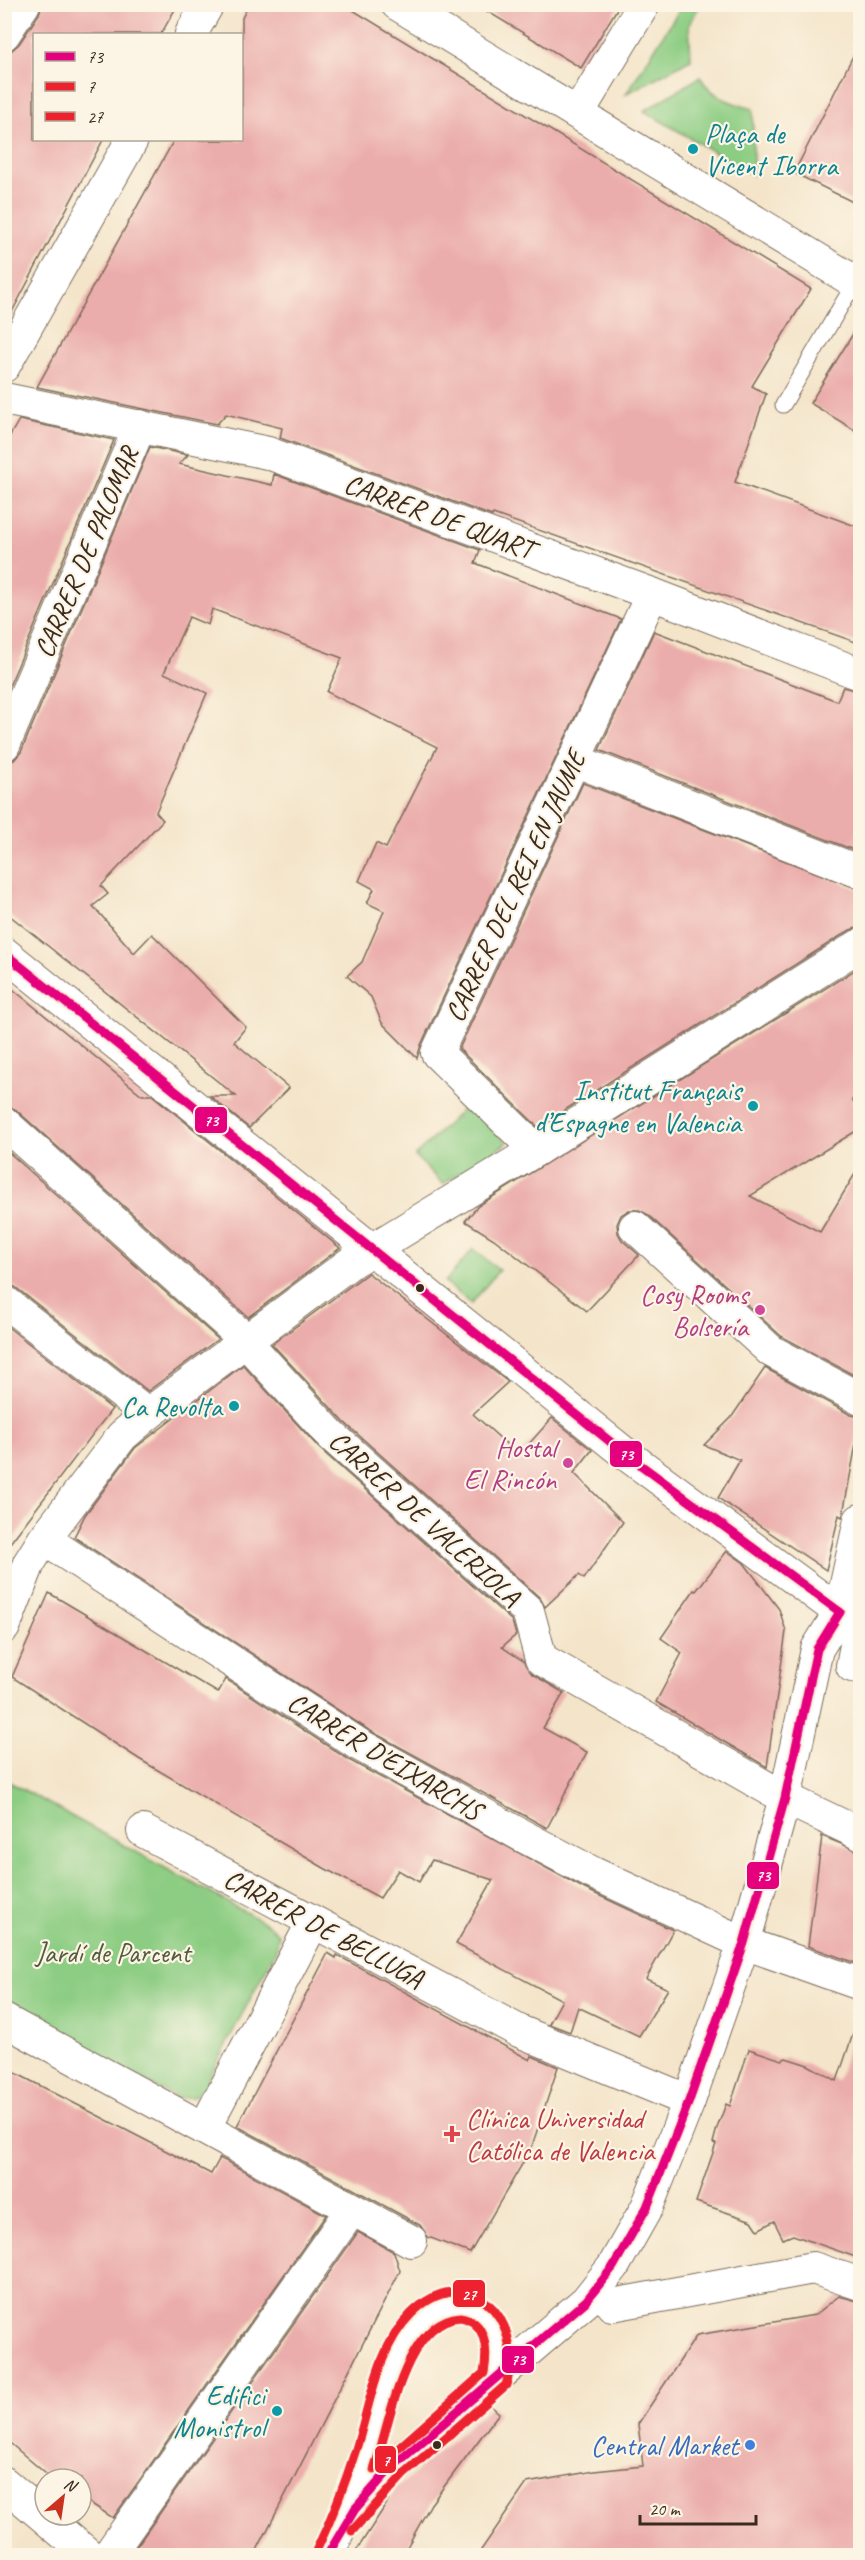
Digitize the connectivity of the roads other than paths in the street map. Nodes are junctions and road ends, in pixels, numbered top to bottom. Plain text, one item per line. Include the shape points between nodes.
1 (24, 4) edge
2 (208, 4) edge
3 (397, 4) edge
4 (644, 4) edge
5 (192, 33) edge
6 (4, 34) edge
7 (578, 113) junction
8 (131, 141) edge
9 (858, 284) edge
10 (4, 366) edge
11 (4, 399) edge
12 (783, 405) dead end
13 (140, 426) junction
14 (652, 594) junction
15 (861, 674) edge
16 (4, 745) edge
17 (574, 760) junction
18 (861, 872) edge
19 (861, 945) edge
20 (4, 953) edge
21 (4, 1123) edge
22 (536, 1150) junction
23 (636, 1227) dead end
24 (369, 1250) junction
25 (4, 1301) edge
26 (246, 1340) junction
27 (861, 1399) edge
28 (148, 1414) junction
29 (861, 1520) edge
30 (26, 1551) edge
31 (855, 1624) edge
32 (4, 1627) edge
33 (861, 1667) edge
34 (785, 1798) junction
35 (143, 1831) dead end
36 (861, 1834) edge
37 (313, 1922) junction
38 (744, 1943) junction
39 (861, 1984) edge
40 (4, 2020) edge
41 (689, 2101) junction
42 (205, 2127) junction
43 (352, 2209) junction
44 (411, 2241) dead end
45 (861, 2284) edge
46 (612, 2305) dead end
47 (495, 2379) junction
48 (4, 2483) edge
49 (343, 2523) junction
50 (90, 2556) edge
51 (108, 2556) edge
52 (327, 2556) edge

1 - 6 street
2 - 5 street
3 - 7 street
4 - 7 street
7 - 9 street
8 - 10 street
9 - 12 lane
11 - 13 street, CARRER DE QUART
13 - 14 street, CARRER DE QUART via 268,453
13 - 16 street, CARRER DE PALOMAR
14 - 15 street, CARRER DE QUART
14 - 17 street, CARRER DEL REI EN JAUME
17 - 18 street
17 - 22 street, CARRER DEL REI EN JAUME via 437,1053
19 - 22 street
20 - 24 street
21 - 26 street, CARRER DE VALERIOLA
22 - 24 street
23 - 27 street via 771,1351
24 - 26 street
24 - 31 street via 623,1452
25 - 28 street
26 - 28 street
26 - 34 street, CARRER DE VALERIOLA via 331,1435 528,1611 541,1659
28 - 30 street via 122,1436
29 - 31 street
30 - 32 street
30 - 38 street, CARRER D'EIXARCHS via 358,1744 584,1868
31 - 33 street via 852,1666
31 - 34 street via 817,1649
34 - 36 street, CARRER DE VALERIOLA
34 - 38 street
35 - 37 street, CARRER DE BELLUGA
37 - 41 street, CARRER DE BELLUGA via 505,2024
37 - 42 street
38 - 39 street, CARRER D'EIXARCHS
38 - 41 street
40 - 42 street
41 - 47 street via 647,2207 613,2267 586,2301
42 - 43 street
43 - 44 street
43 - 51 street
45 - 46 street via 813,2268
47 - 49 street via 391,2468
47 - 49 street via 499,2340 489,2320 476,2309 462,2305 444,2306 428,2315 413,2330 391,2375
48 - 50 street
49 - 52 street

